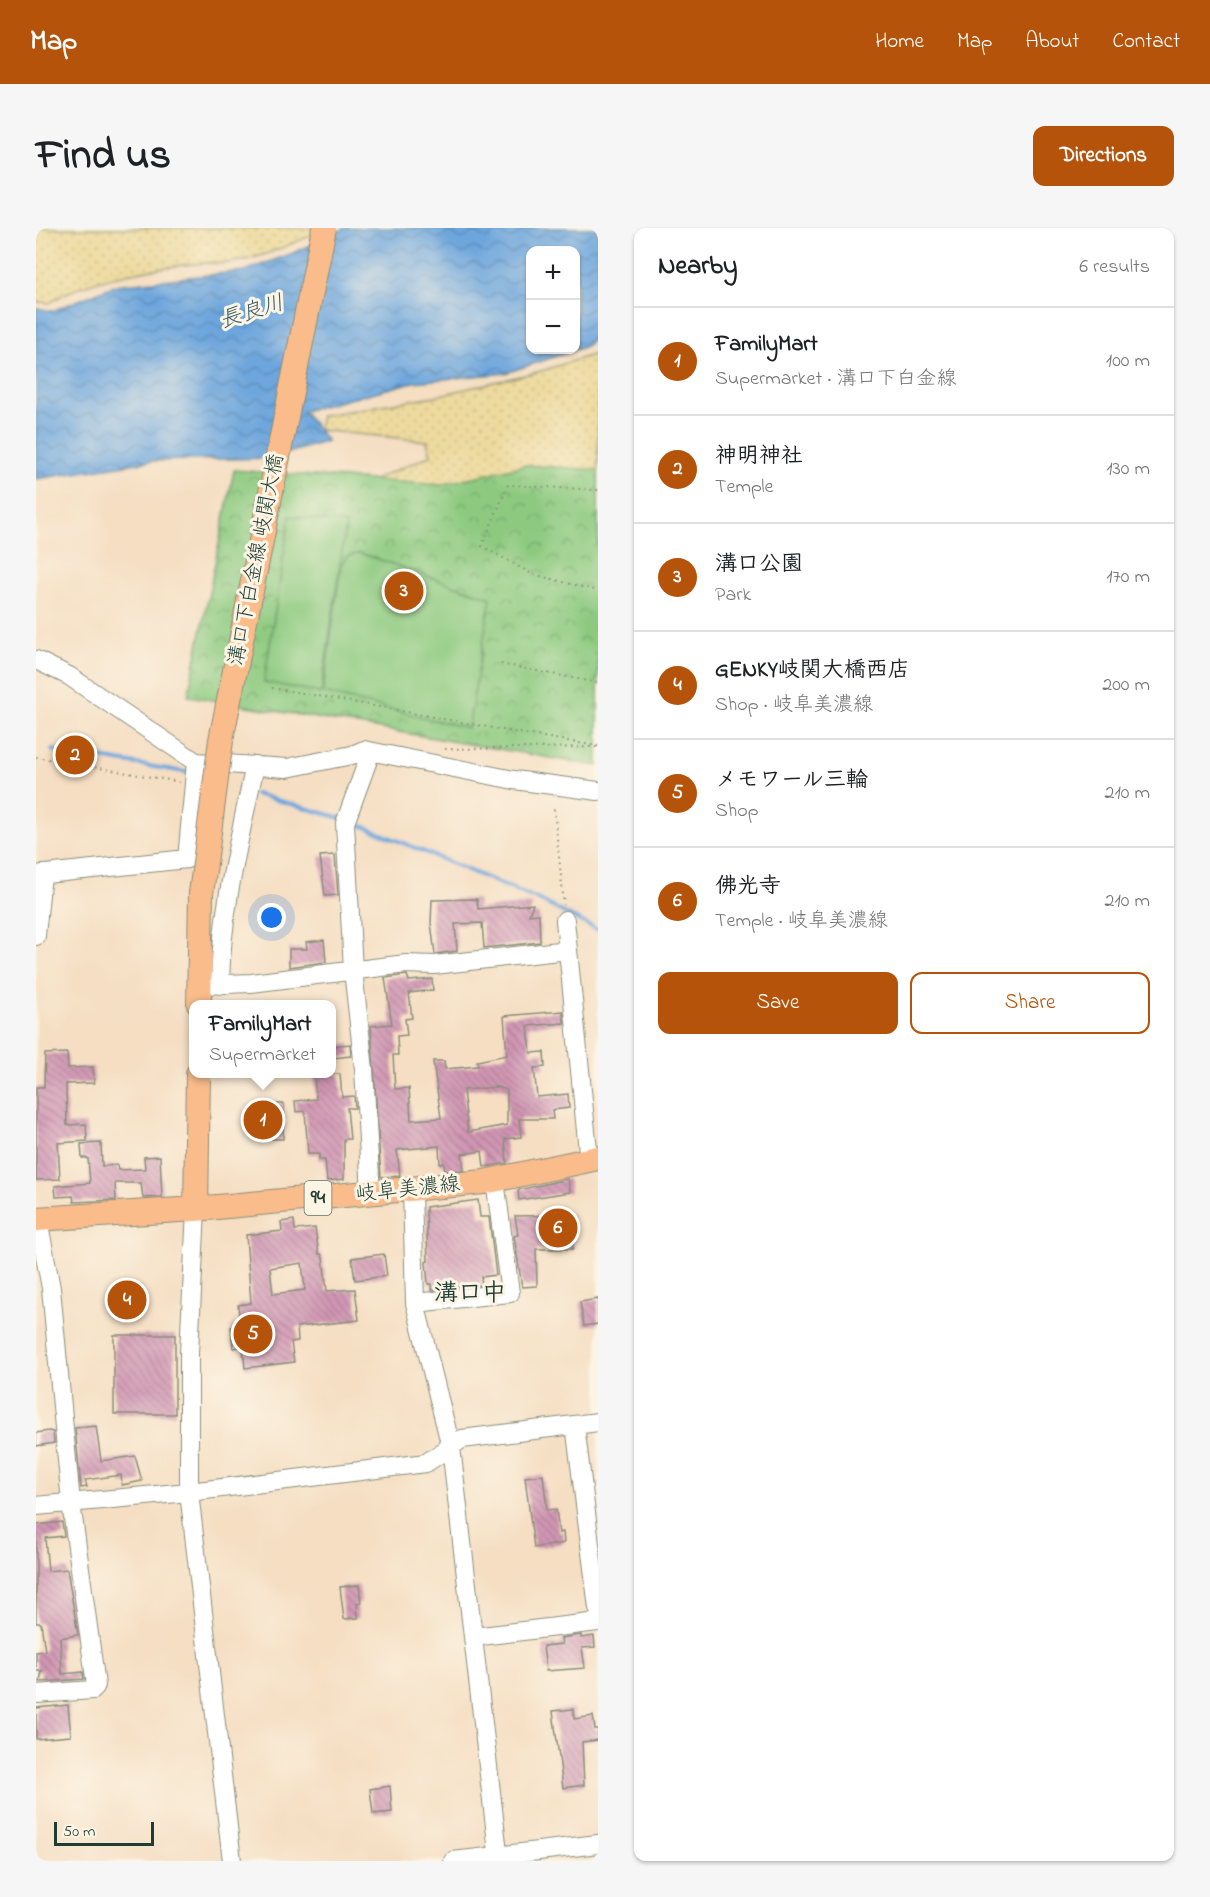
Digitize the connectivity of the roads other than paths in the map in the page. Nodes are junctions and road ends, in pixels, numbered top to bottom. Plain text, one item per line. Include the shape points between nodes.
1 (324, 228) edge
2 (36, 660) edge
3 (364, 750) junction
4 (196, 762) junction
5 (255, 765) junction
6 (598, 791) edge
7 (39, 875) edge
8 (565, 914) road end
9 (36, 936) edge
10 (568, 950) junction
11 (353, 970) junction
12 (206, 991) edge
13 (198, 1078) edge
14 (594, 1159) edge
15 (495, 1180) junction
16 (412, 1190) junction
17 (371, 1194) junction
18 (196, 1209) junction
19 (37, 1219) edge
20 (415, 1303) junction
21 (598, 1422) edge
22 (575, 1425) junction
23 (451, 1447) junction
24 (189, 1492) junction
25 (71, 1503) junction
26 (36, 1506) edge
27 (598, 1608) edge
28 (598, 1622) edge
29 (473, 1637) junction
30 (36, 1694) edge
31 (598, 1844) edge
32 (499, 1858) edge
33 (232, 1861) edge
34 (453, 1861) edge

1 - 12 main road, 溝口下白金線 岐関大橋, bridge via 221,740 201,894
2 - 4 street via 69,676
3 - 5 street via 352,756 287,768
3 - 6 street via 514,780
3 - 11 street via 368,760 346,819
4 - 5 street
4 - 7 street via 187,859
5 - 12 street via 234,863 220,957
7 - 9 street
8 - 10 street
10 - 11 street
10 - 14 street
11 - 12 street
11 - 17 street via 364,1069
13 - 18 main road
14 - 15 main road, 岐阜美濃線 / 94
15 - 16 main road, 岐阜美濃線 / 94
15 - 20 street via 510,1293
16 - 17 main road, 岐阜美濃線 / 94
16 - 20 street
17 - 18 main road, 岐阜美濃線 / 94
18 - 19 main road, 岐阜美濃線 / 94
18 - 24 street via 189,1353
19 - 25 street via 51,1288
20 - 23 street
21 - 22 street
22 - 23 street via 462,1439
22 - 27 street
23 - 24 street via 426,1463
23 - 29 street
24 - 25 street
24 - 33 street
25 - 26 street
25 - 30 street via 96,1685 93,1690
28 - 29 street
29 - 32 street
31 - 32 street
32 - 34 street

